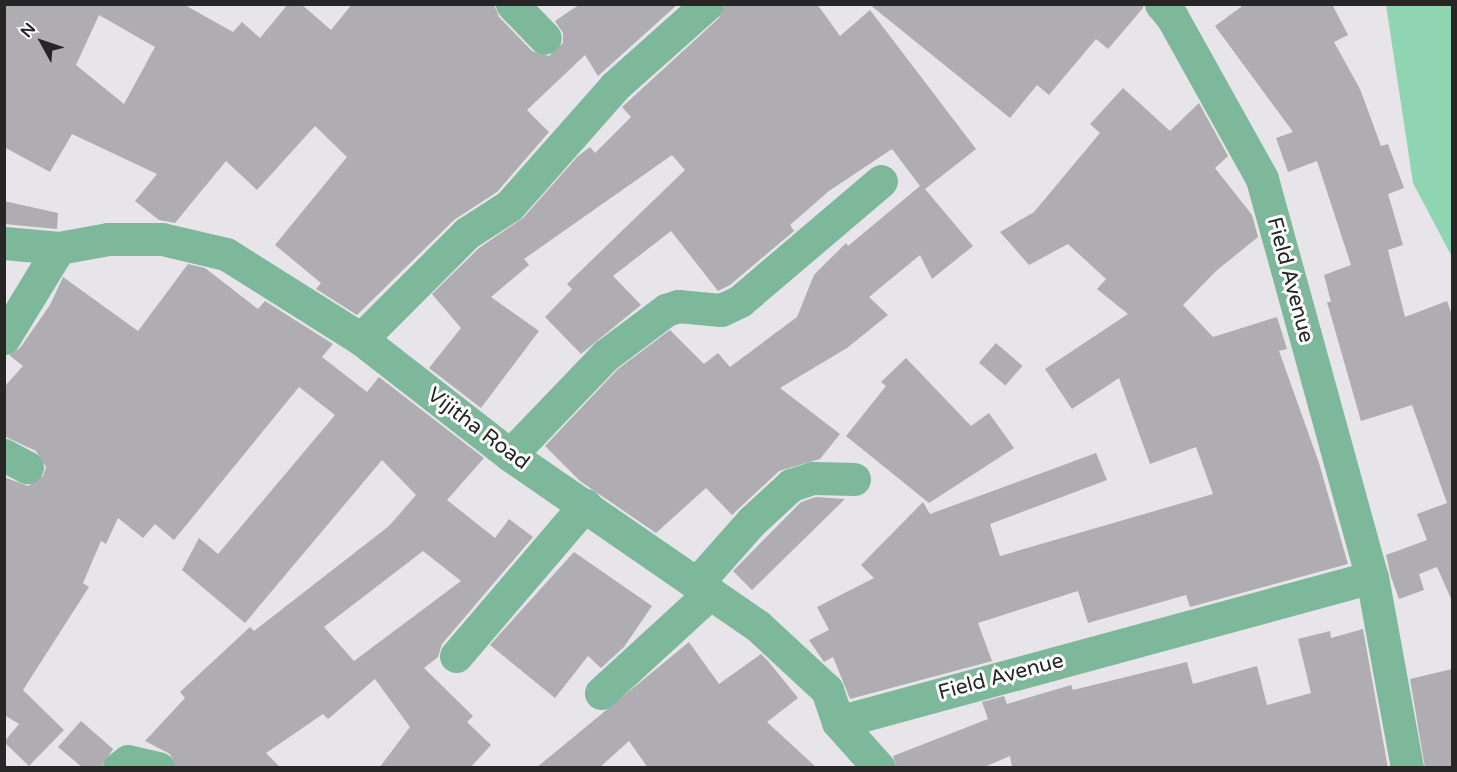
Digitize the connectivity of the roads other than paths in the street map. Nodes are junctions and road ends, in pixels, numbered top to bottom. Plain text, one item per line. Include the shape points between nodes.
1 (512, 4) edge
2 (707, 4) edge
3 (1161, 4) edge
4 (545, 38) dead end
5 (881, 181) dead end
6 (4, 243) edge
7 (59, 249) junction
8 (4, 338) edge
9 (361, 339) junction
10 (510, 455) junction
11 (854, 479) dead end
12 (585, 505) junction
13 (1371, 577) junction
14 (703, 589) junction
15 (456, 656) dead end
16 (601, 693) dead end
17 (838, 722) junction
18 (119, 768) edge
19 (158, 768) edge
20 (879, 768) edge
21 (1407, 768) edge

1 - 4 street
2 - 9 street via 615,86 509,206 467,233
3 - 13 street, Field Avenue via 1172,17 1262,179
5 - 10 street via 740,301 721,310 678,306 657,316 606,355
6 - 7 street, Vijitha Road
7 - 8 street
7 - 9 street, Vijitha Road via 108,238 162,239 226,254
9 - 10 street, Vijitha Road
10 - 12 street, Vijitha Road
11 - 14 street via 813,478 791,485 752,521
12 - 14 street, Vijitha Road
12 - 15 street
13 - 17 street, Field Avenue
13 - 21 street, Field Avenue
14 - 16 street
14 - 17 street, Vijitha Road via 758,626 827,690
17 - 20 street, Vijitha Road
18 - 19 street via 128,761

